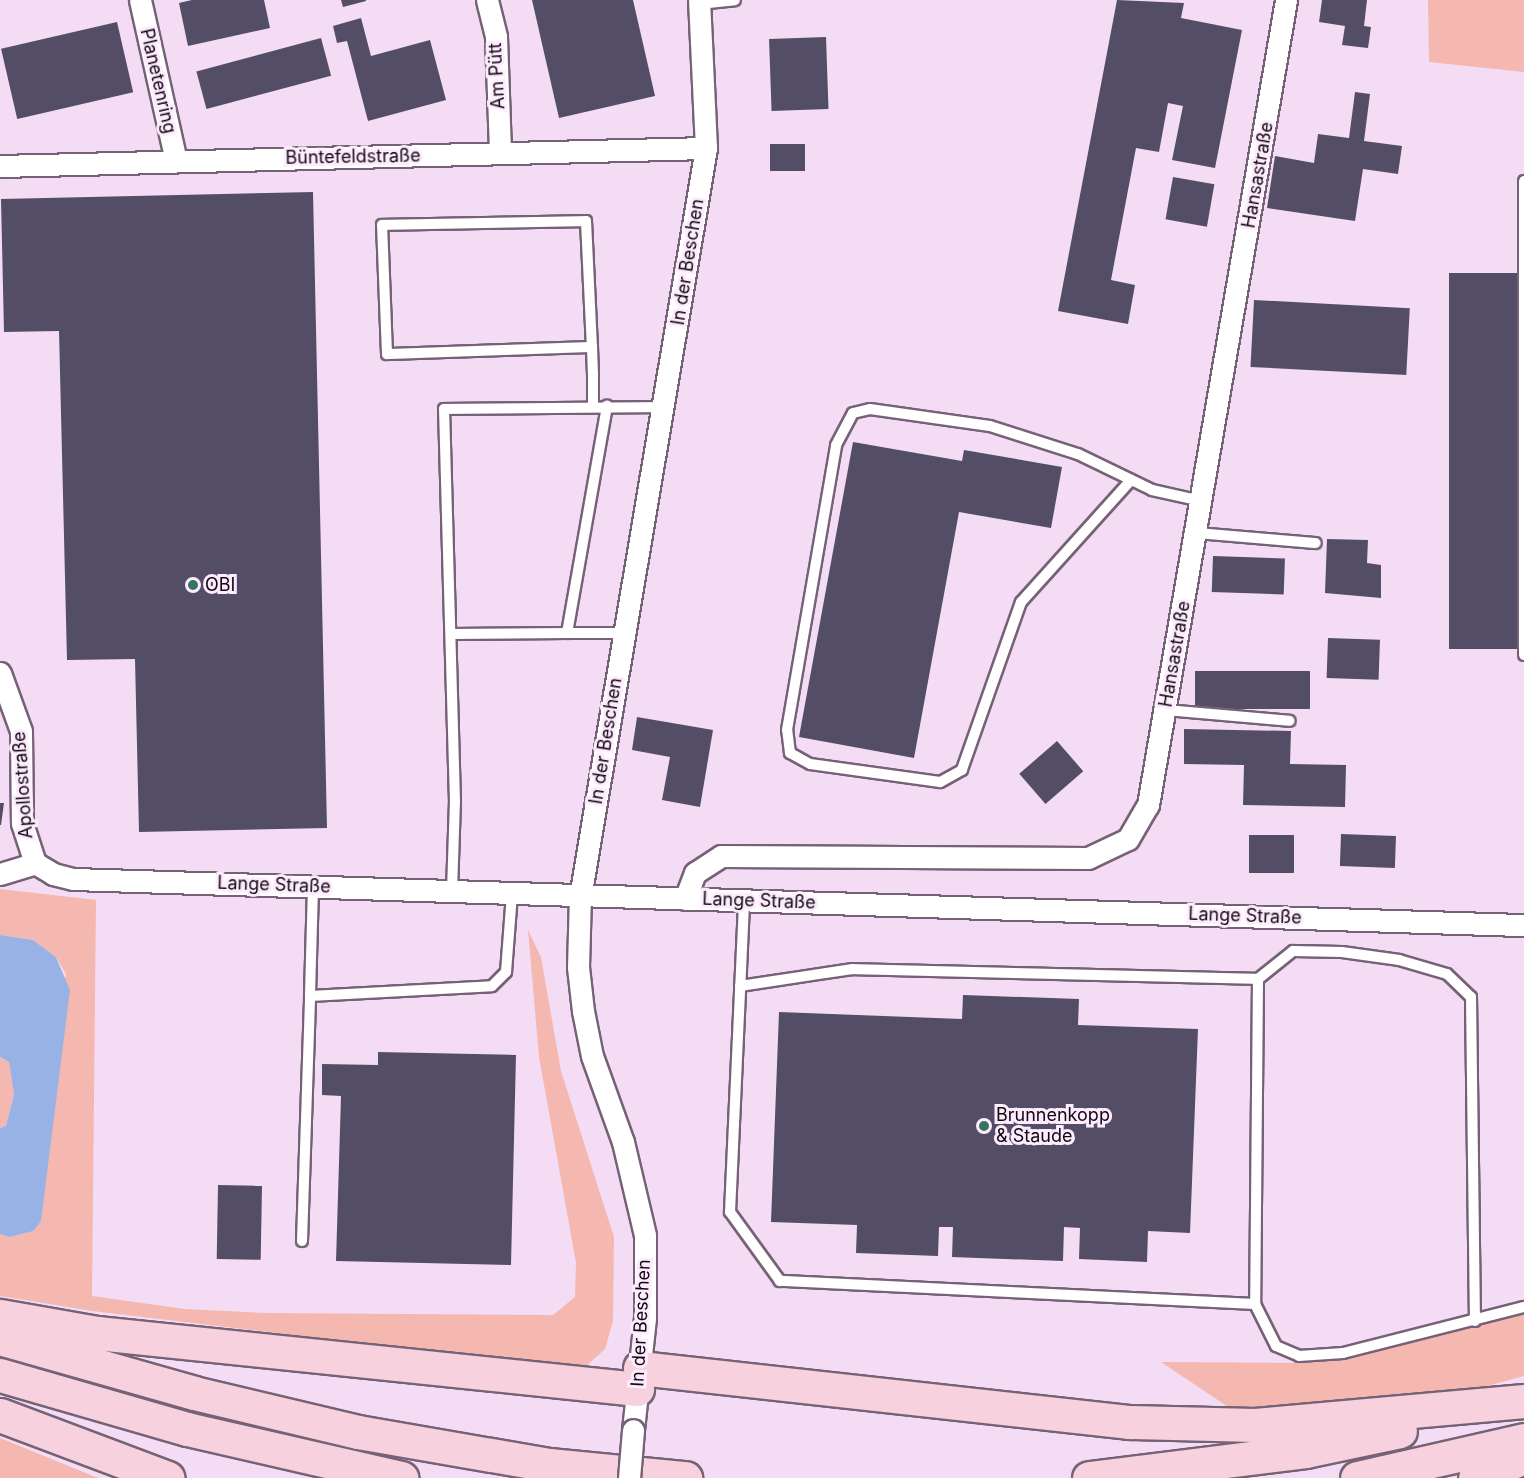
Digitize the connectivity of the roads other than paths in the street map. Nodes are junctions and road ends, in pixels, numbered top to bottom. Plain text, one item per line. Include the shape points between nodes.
1 (140, 0) edge
2 (487, 0) edge
3 (735, 0) edge
4 (1286, 0) edge
5 (699, 2) edge
6 (706, 148) junction
7 (500, 153) junction
8 (176, 162) junction
9 (0, 166) edge
10 (1524, 181) edge
11 (591, 347) junction
12 (593, 405) junction
13 (607, 405) junction
14 (664, 407) junction
15 (1131, 480) junction
16 (1202, 501) junction
17 (1196, 533) junction
18 (1316, 543) dead end
19 (567, 633) junction
20 (624, 633) junction
21 (451, 634) junction
22 (1524, 655) edge
23 (0, 673) edge
24 (1165, 710) junction
25 (1290, 721) dead end
26 (35, 863) junction
27 (0, 874) edge
28 (313, 886) junction
29 (452, 891) junction
30 (512, 894) junction
31 (580, 897) junction
32 (685, 899) junction
33 (744, 901) junction
34 (1524, 925) edge
35 (1258, 979) junction
36 (740, 986) junction
37 (310, 996) junction
38 (302, 1241) dead end
39 (1255, 1304) junction
40 (1524, 1307) edge
41 (0, 1316) edge
42 (1475, 1321) junction
43 (0, 1338) edge
44 (0, 1375) edge
45 (639, 1379) junction
46 (1524, 1401) edge
47 (0, 1415) edge
48 (1524, 1440) edge
49 (1524, 1457) edge
50 (168, 1478) edge
51 (401, 1478) edge
52 (629, 1478) edge
53 (685, 1478) edge
54 (1089, 1478) edge
55 (1357, 1478) edge
56 (1475, 1478) edge

1 - 8 street, Planetenring
2 - 7 street, Am Pütt via 496,37
3 - 5 lane
4 - 16 street, Hansastraße
5 - 6 street, In der Beschen
6 - 7 street, Büntefeldstraße
6 - 14 street, In der Beschen
7 - 8 street, Büntefeldstraße
8 - 9 street, Büntefeldstraße
10 - 22 lane
11 - 11 lane via 586,220 382,225 387,354
11 - 12 lane
12 - 13 lane
12 - 21 lane via 444,408
13 - 14 lane
13 - 19 lane
14 - 20 street, In der Beschen
15 - 15 lane via 1078,454 990,426 870,409 853,413 836,445 787,730 790,753 810,764 940,782 962,770 1021,602
15 - 16 lane via 1152,490
16 - 17 street, Hansastraße
17 - 18 lane
17 - 24 street, Hansastraße
19 - 20 lane
19 - 21 lane
20 - 31 street, In der Beschen
21 - 29 lane via 455,802
23 - 26 street, Apollostraße via 21,731 22,823
24 - 25 lane
24 - 32 street, Hansastraße via 1148,806 1128,838 1088,858 721,856 695,873
26 - 27 street
26 - 28 street, Lange Straße via 53,874 73,879
28 - 29 street, Lange Straße
28 - 37 lane
29 - 30 street, Lange Straße
30 - 31 street, Lange Straße
30 - 37 lane via 506,972 492,986
31 - 32 street, Lange Straße
31 - 45 street, In der Beschen via 578,967 583,1011 592,1056 623,1142 645,1235 647,1275
32 - 33 street, Lange Straße
33 - 34 street, Lange Straße
33 - 36 lane
35 - 36 lane via 853,969
35 - 39 lane
35 - 42 lane via 1293,951 1341,952 1399,960 1447,974 1471,997
36 - 39 lane via 730,1212 780,1281
37 - 38 lane
39 - 42 lane via 1276,1346 1299,1356 1343,1353
40 - 42 lane
41 - 45 highway via 97,1333
43 - 53 highway via 194,1393 380,1436 549,1465
44 - 51 highway via 187,1429
45 - 46 highway via 1128,1422 1255,1425
45 - 52 street, In der Beschen, bridge
46 - 54 highway via 1305,1452
47 - 50 highway
48 - 55 highway
49 - 56 highway

